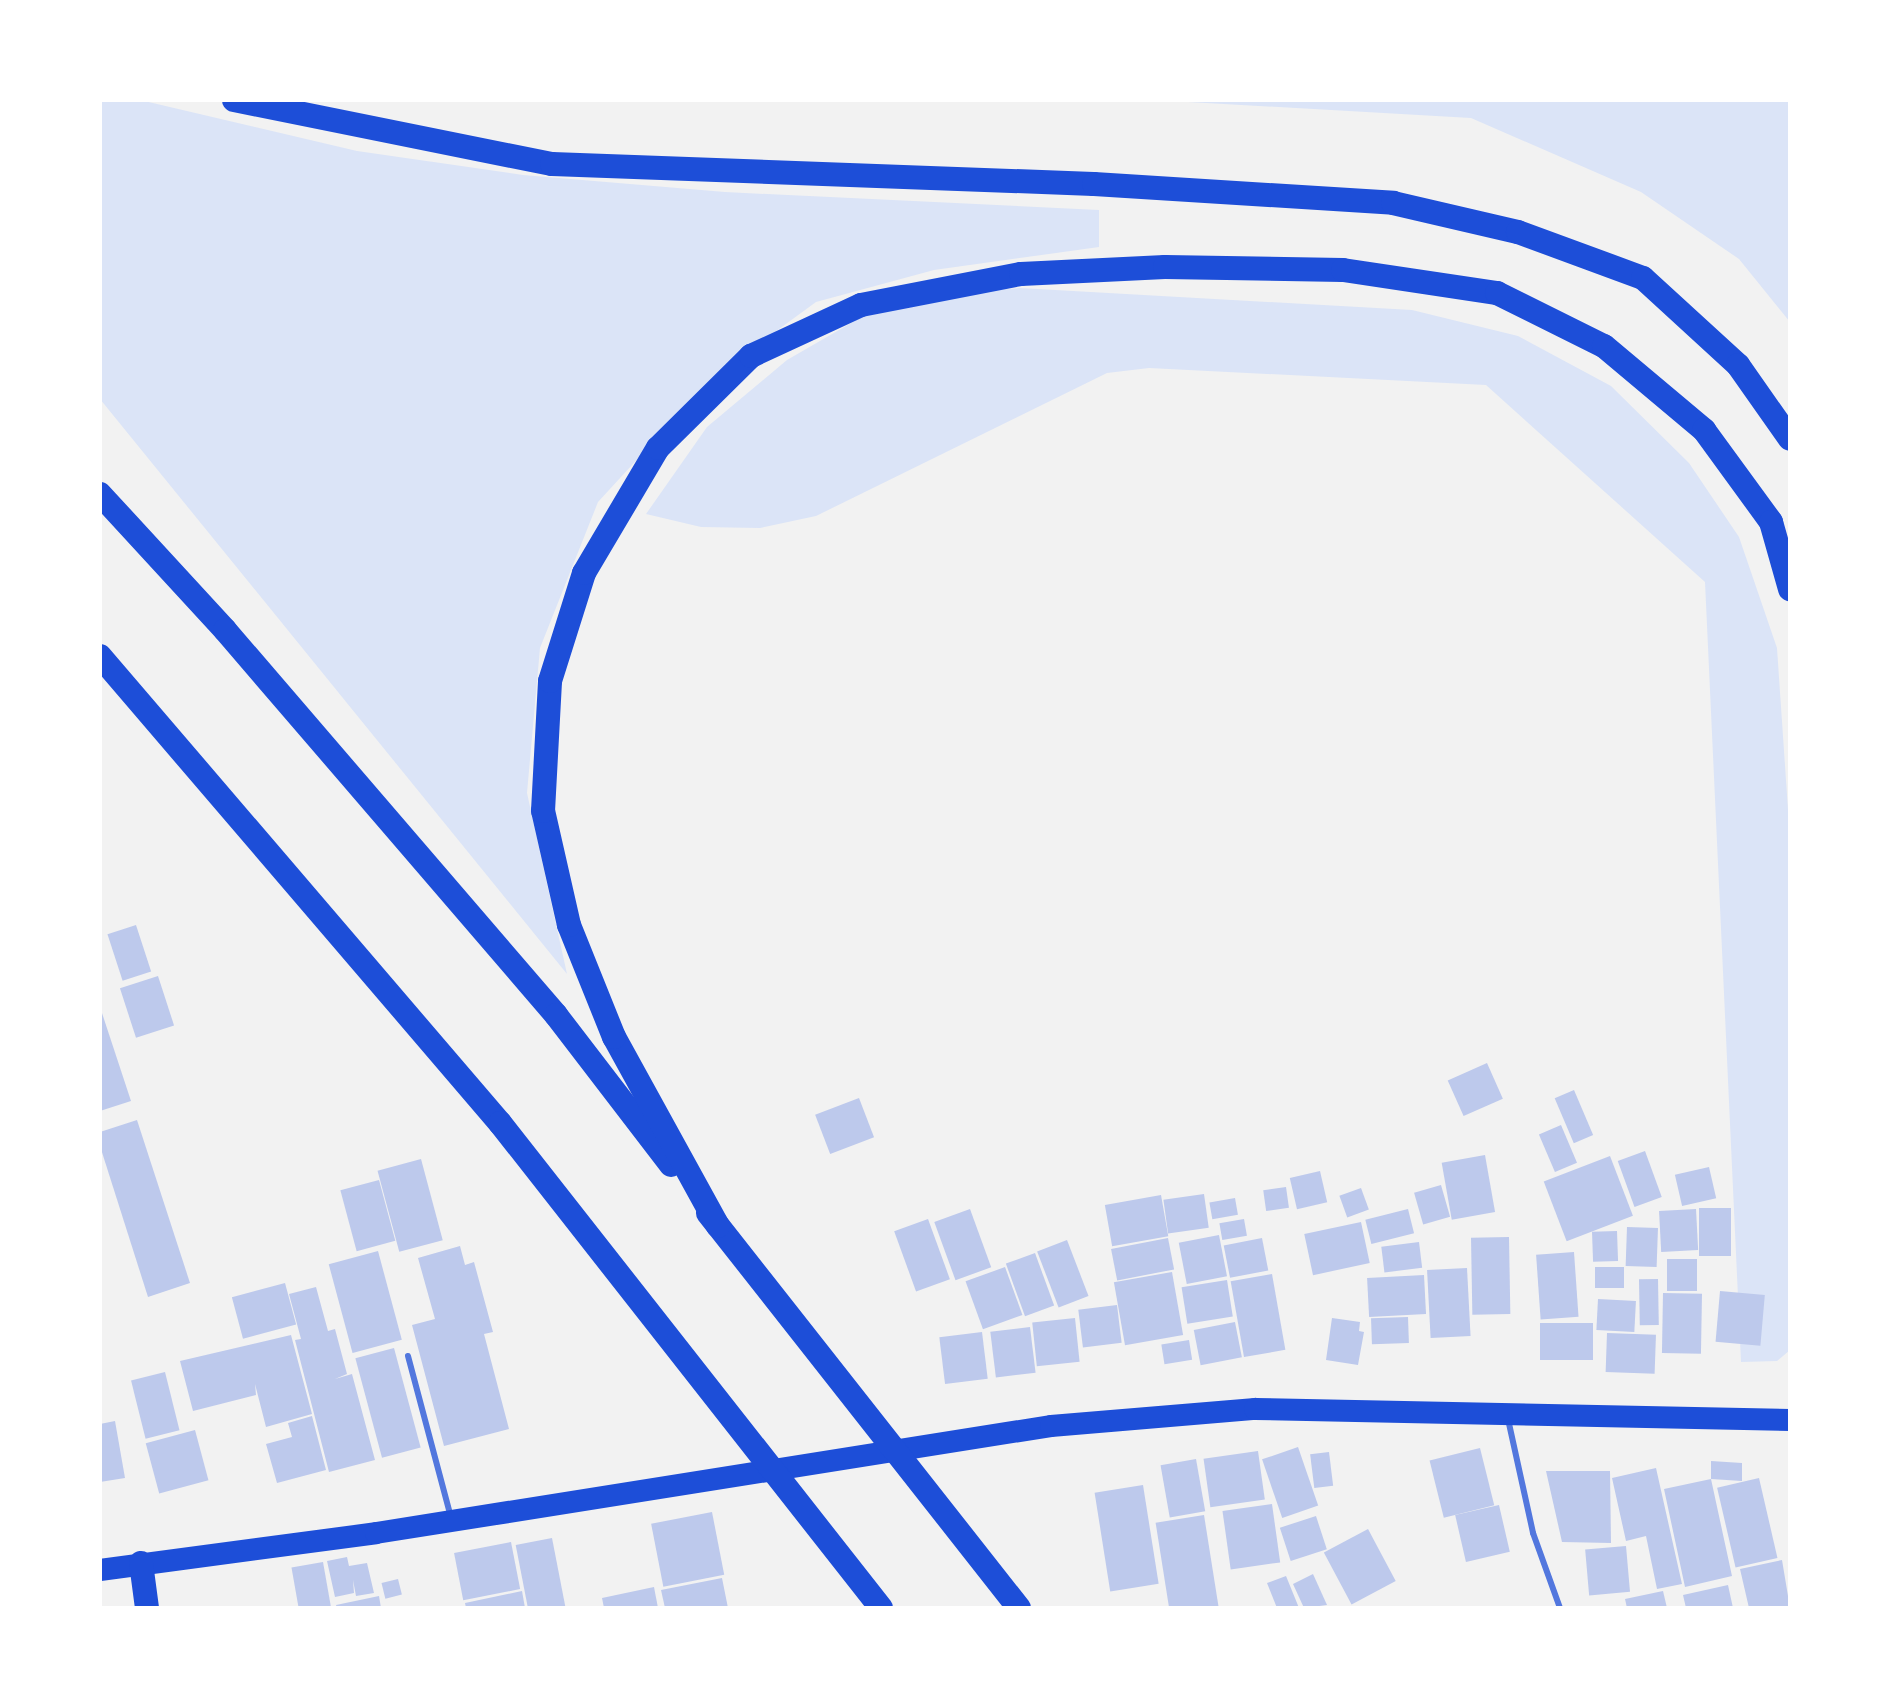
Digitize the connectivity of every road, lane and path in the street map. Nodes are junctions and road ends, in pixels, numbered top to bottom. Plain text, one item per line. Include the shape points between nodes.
1 (234, 100) edge
2 (1790, 439) edge
3 (100, 494) edge
4 (1790, 589) edge
5 (100, 656) edge
6 (718, 1226) junction
7 (408, 1356) dead end
8 (1507, 1415) junction
9 (1790, 1420) edge
10 (452, 1521) junction
11 (141, 1563) junction
12 (100, 1570) edge
13 (147, 1608) edge
14 (881, 1608) edge
15 (1019, 1608) edge
16 (1560, 1608) edge

1 - 2 highway via 552,164 1079,183 1393,203 1518,232 1643,278 1738,365
3 - 6 highway via 225,630 556,1015
4 - 6 highway via 1771,522 1704,430 1604,346 1497,293 1343,270 1165,267 1021,274 861,305 751,356 658,448 584,573 550,681 543,811 569,925 614,1037
5 - 14 highway via 500,1123
6 - 15 highway
7 - 10 lane
8 - 9 highway
8 - 10 highway via 1255,1409 1051,1426
8 - 16 lane via 1533,1533
10 - 11 highway
11 - 12 highway
11 - 13 highway

